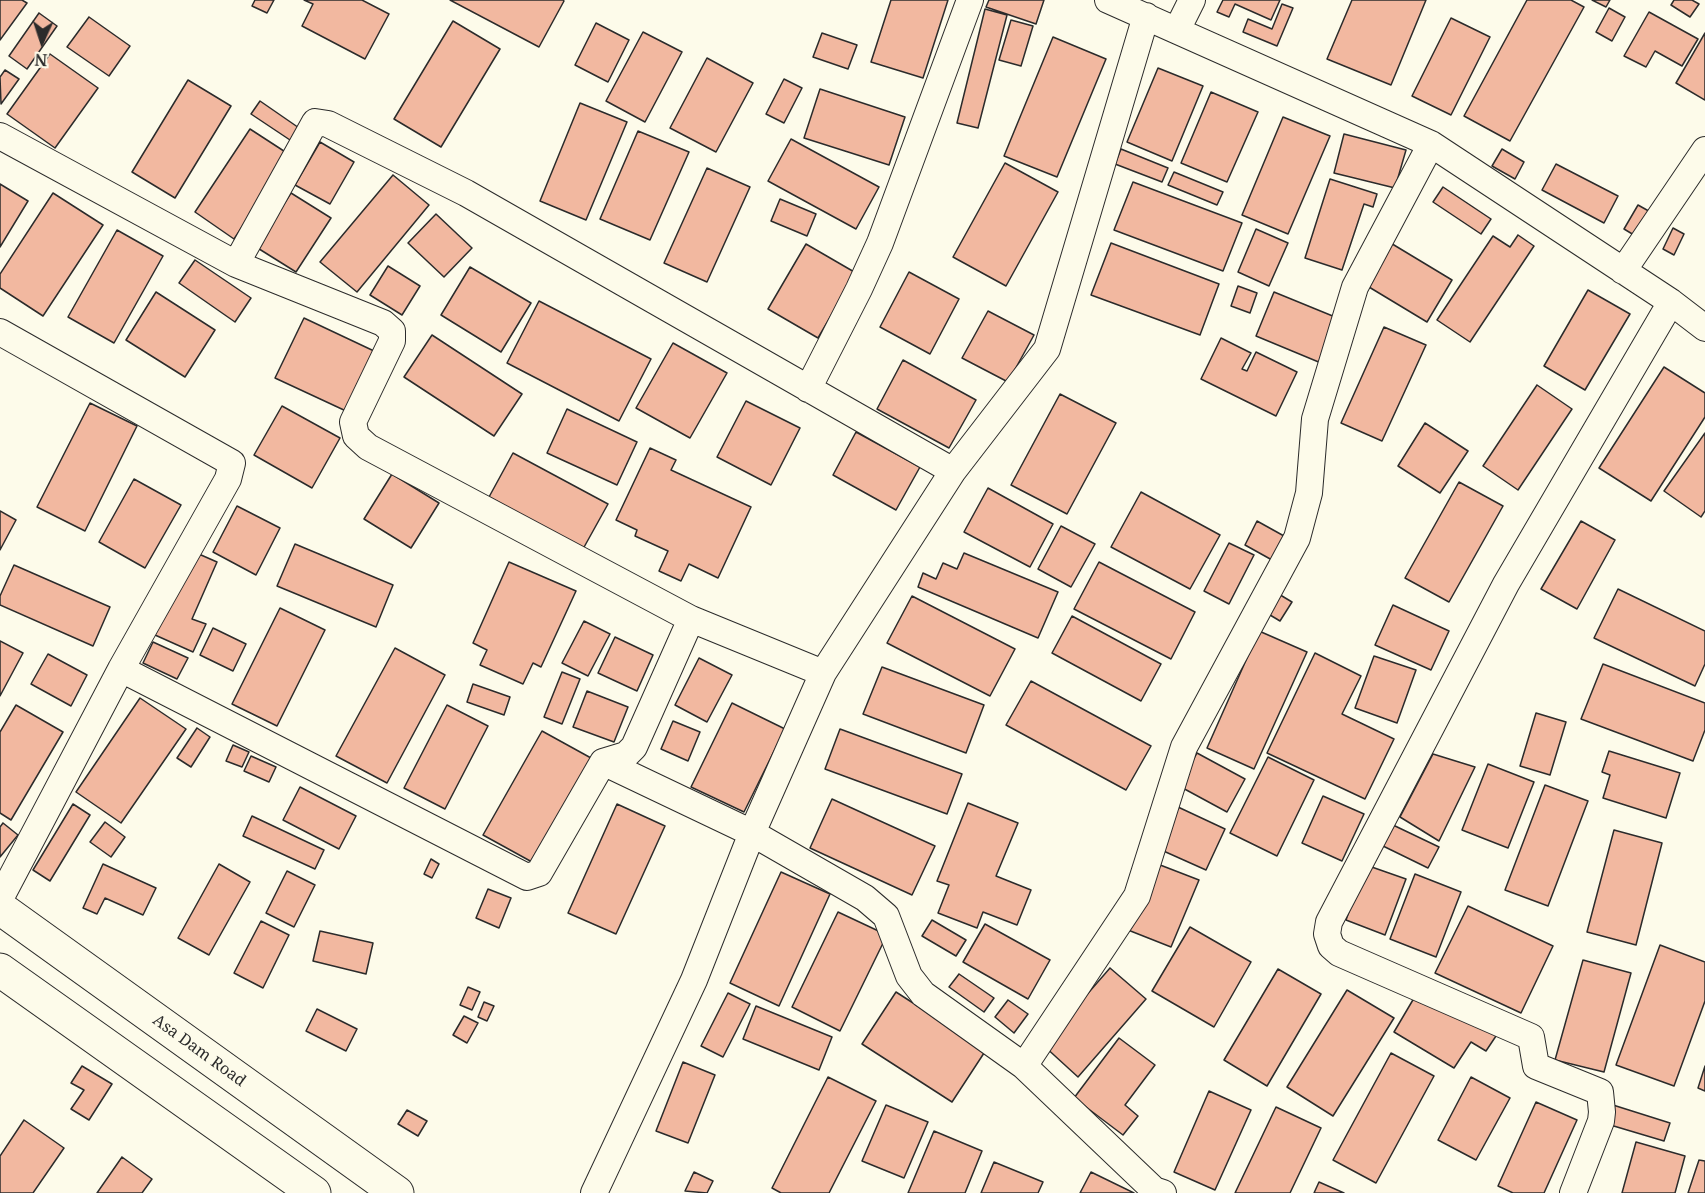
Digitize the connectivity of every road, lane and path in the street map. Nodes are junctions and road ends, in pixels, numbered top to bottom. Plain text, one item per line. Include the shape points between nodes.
1 (970, 0) edge
2 (1108, 0) edge
3 (1192, 0) edge
4 (1146, 16) junction
5 (1177, 30) junction
6 (0, 136) edge
7 (1431, 144) junction
8 (1705, 150) edge
9 (236, 264) junction
10 (1623, 271) junction
11 (1671, 302) junction
12 (1705, 328) edge
13 (0, 332) edge
14 (808, 389) junction
15 (953, 471) junction
16 (691, 619) junction
17 (121, 669) junction
18 (823, 673) junction
19 (603, 762) junction
20 (752, 833) junction
21 (0, 899) edge
22 (0, 908) edge
23 (0, 970) edge
24 (1024, 1066) junction
25 (314, 1193) edge
26 (397, 1193) edge
27 (594, 1193) edge
28 (1163, 1193) edge
29 (1574, 1193) edge

1 - 14 street via 880,243
2 - 4 street
3 - 5 street
4 - 5 street
4 - 15 street via 1047,349
5 - 7 street
6 - 9 street
7 - 10 street
7 - 24 street via 1355,287 1315,419 1309,493 1297,538 1184,747 1137,896
8 - 10 street
9 - 14 street via 315,122 328,124 466,193
9 - 16 street via 383,323 392,331 392,341 353,422 356,436 368,447
10 - 11 street
11 - 12 street
11 - 29 street via 1506,584 1326,934 1339,953 1531,1036 1536,1066 1600,1092 1600,1121
13 - 17 street via 232,463 228,479
14 - 15 street
15 - 18 street
16 - 18 street
16 - 19 street via 634,747
17 - 19 street via 527,877 539,873
17 - 21 street
18 - 20 street
19 - 20 street
20 - 24 street via 865,898 886,916 909,976 923,994
20 - 27 street via 694,980
22 - 26 main road, Asa Dam Road
23 - 25 main road
24 - 28 street via 1154,1190

